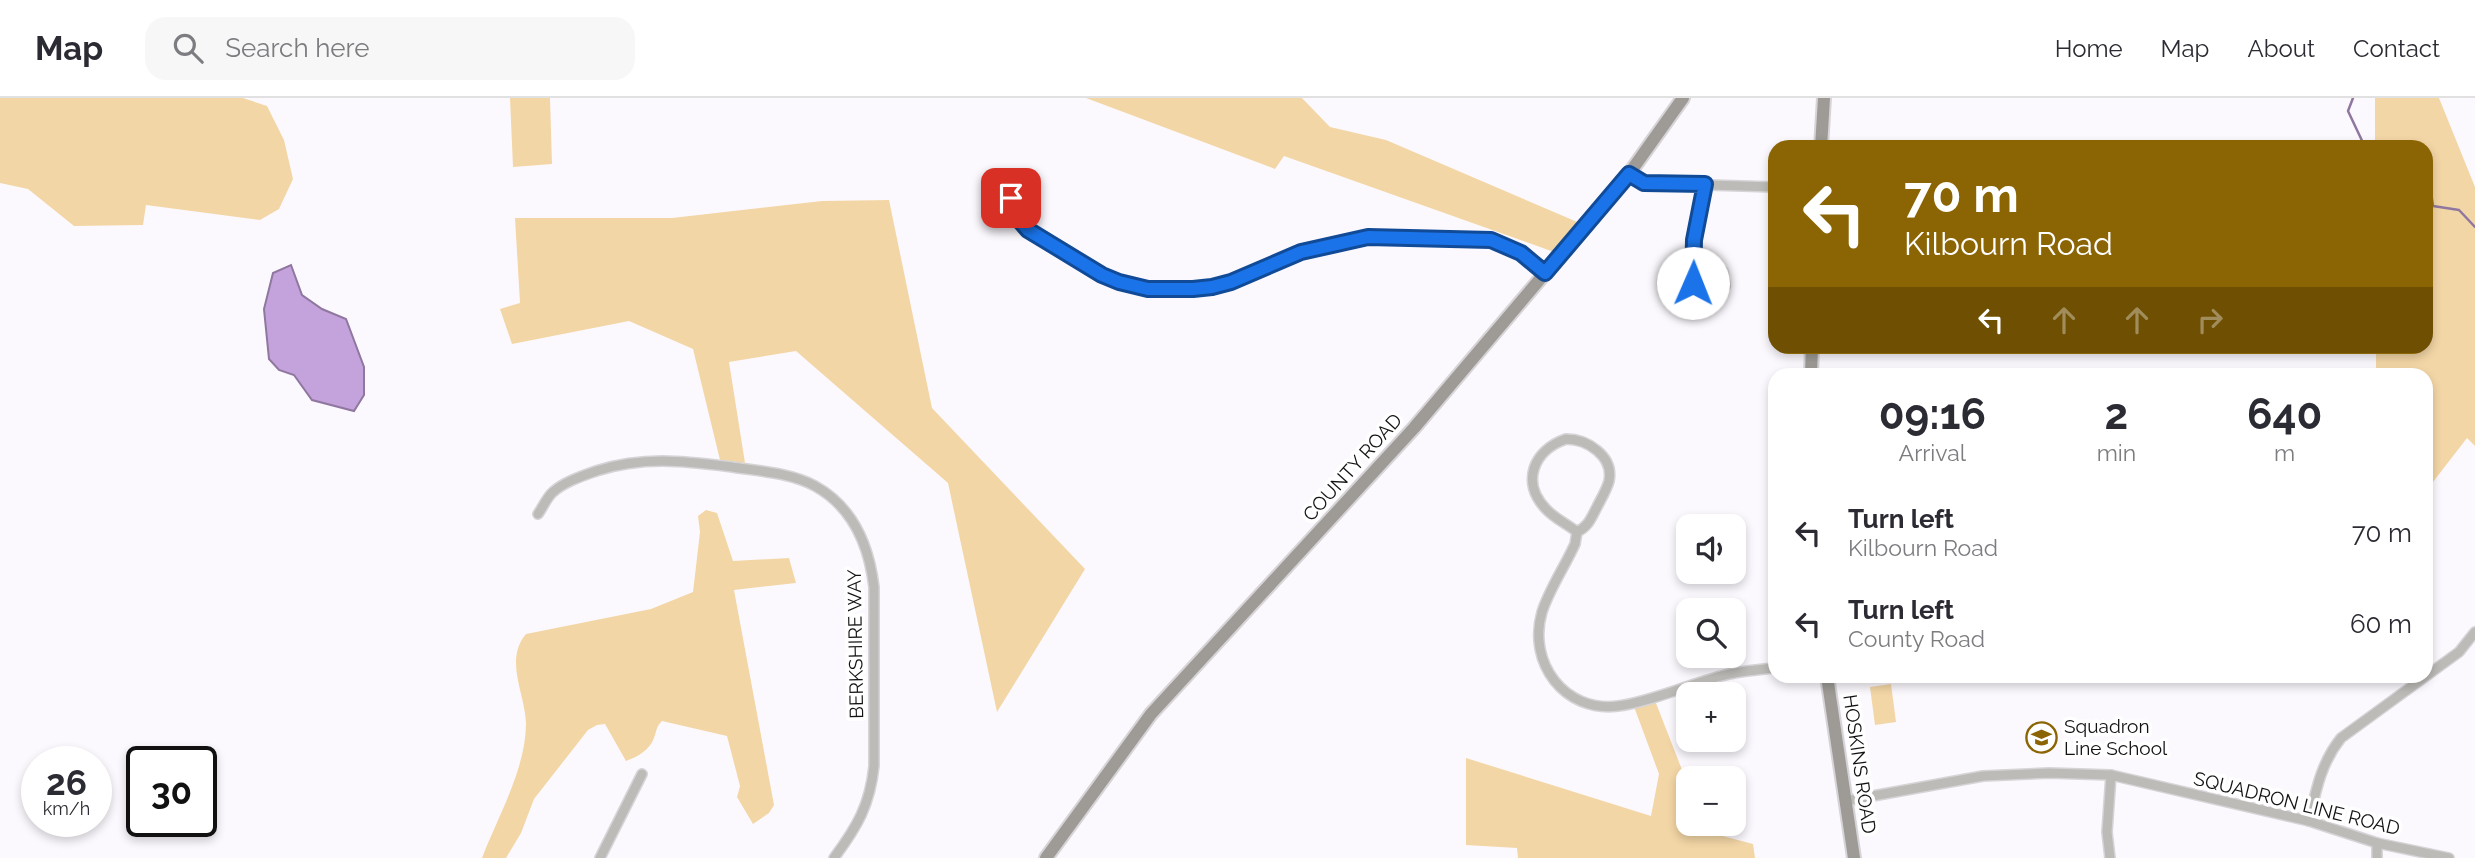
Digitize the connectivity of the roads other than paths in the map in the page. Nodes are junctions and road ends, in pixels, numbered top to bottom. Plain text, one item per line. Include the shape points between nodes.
1 (1683, 98) edge
2 (1824, 98) edge
3 (1821, 140) edge
4 (1629, 174) junction
5 (1705, 184) junction
6 (1768, 187) edge
7 (1011, 198) dead end
8 (1693, 255) junction
9 (1545, 273) junction
10 (538, 514) dead end
11 (1577, 532) junction
12 (2475, 632) edge
13 (1768, 669) edge
14 (2433, 671) edge
15 (1828, 683) edge
16 (2416, 683) edge
17 (642, 774) dead end
18 (2111, 775) junction
19 (1845, 801) junction
20 (2309, 821) junction
21 (2377, 843) junction
22 (600, 858) edge
23 (834, 858) edge
24 (1046, 858) edge
25 (1854, 858) edge
26 (2110, 858) edge
27 (2377, 858) edge
28 (2449, 858) edge

1 - 4 street, COUNTY ROAD
2 - 3 street
4 - 5 street via 1644,183
4 - 9 street, COUNTY ROAD
5 - 6 street
5 - 8 street
7 - 9 street via 1015,215 1028,230 1102,275 1148,289 1212,287 1301,252 1368,237 1491,240 1521,253
8 - 8 street via 1695,291 1704,297 1717,296 1725,286 1723,272
9 - 24 street, COUNTY ROAD via 1414,428 1151,714
10 - 23 street, BERKSHIRE WAY via 552,492 580,476 657,459 794,478 815,486 842,509 858,528 873,575 874,766 864,812
11 - 11 street via 1588,526 1609,479 1607,464 1597,450 1578,439 1566,439 1541,453 1533,483 1547,511
11 - 13 street via 1542,612 1539,631 1544,663 1569,695 1597,707 1620,706 1725,674
12 - 14 street via 2459,652
15 - 19 street, HOSKINS ROAD
16 - 20 street via 2330,751 2320,770
17 - 22 street
18 - 19 street, SQUADRON LINE ROAD via 1983,776
18 - 20 street, SQUADRON LINE ROAD
18 - 26 street
19 - 25 street, HOSKINS ROAD
20 - 21 street, SQUADRON LINE ROAD
21 - 27 street
21 - 28 street, SQUADRON LINE ROAD

